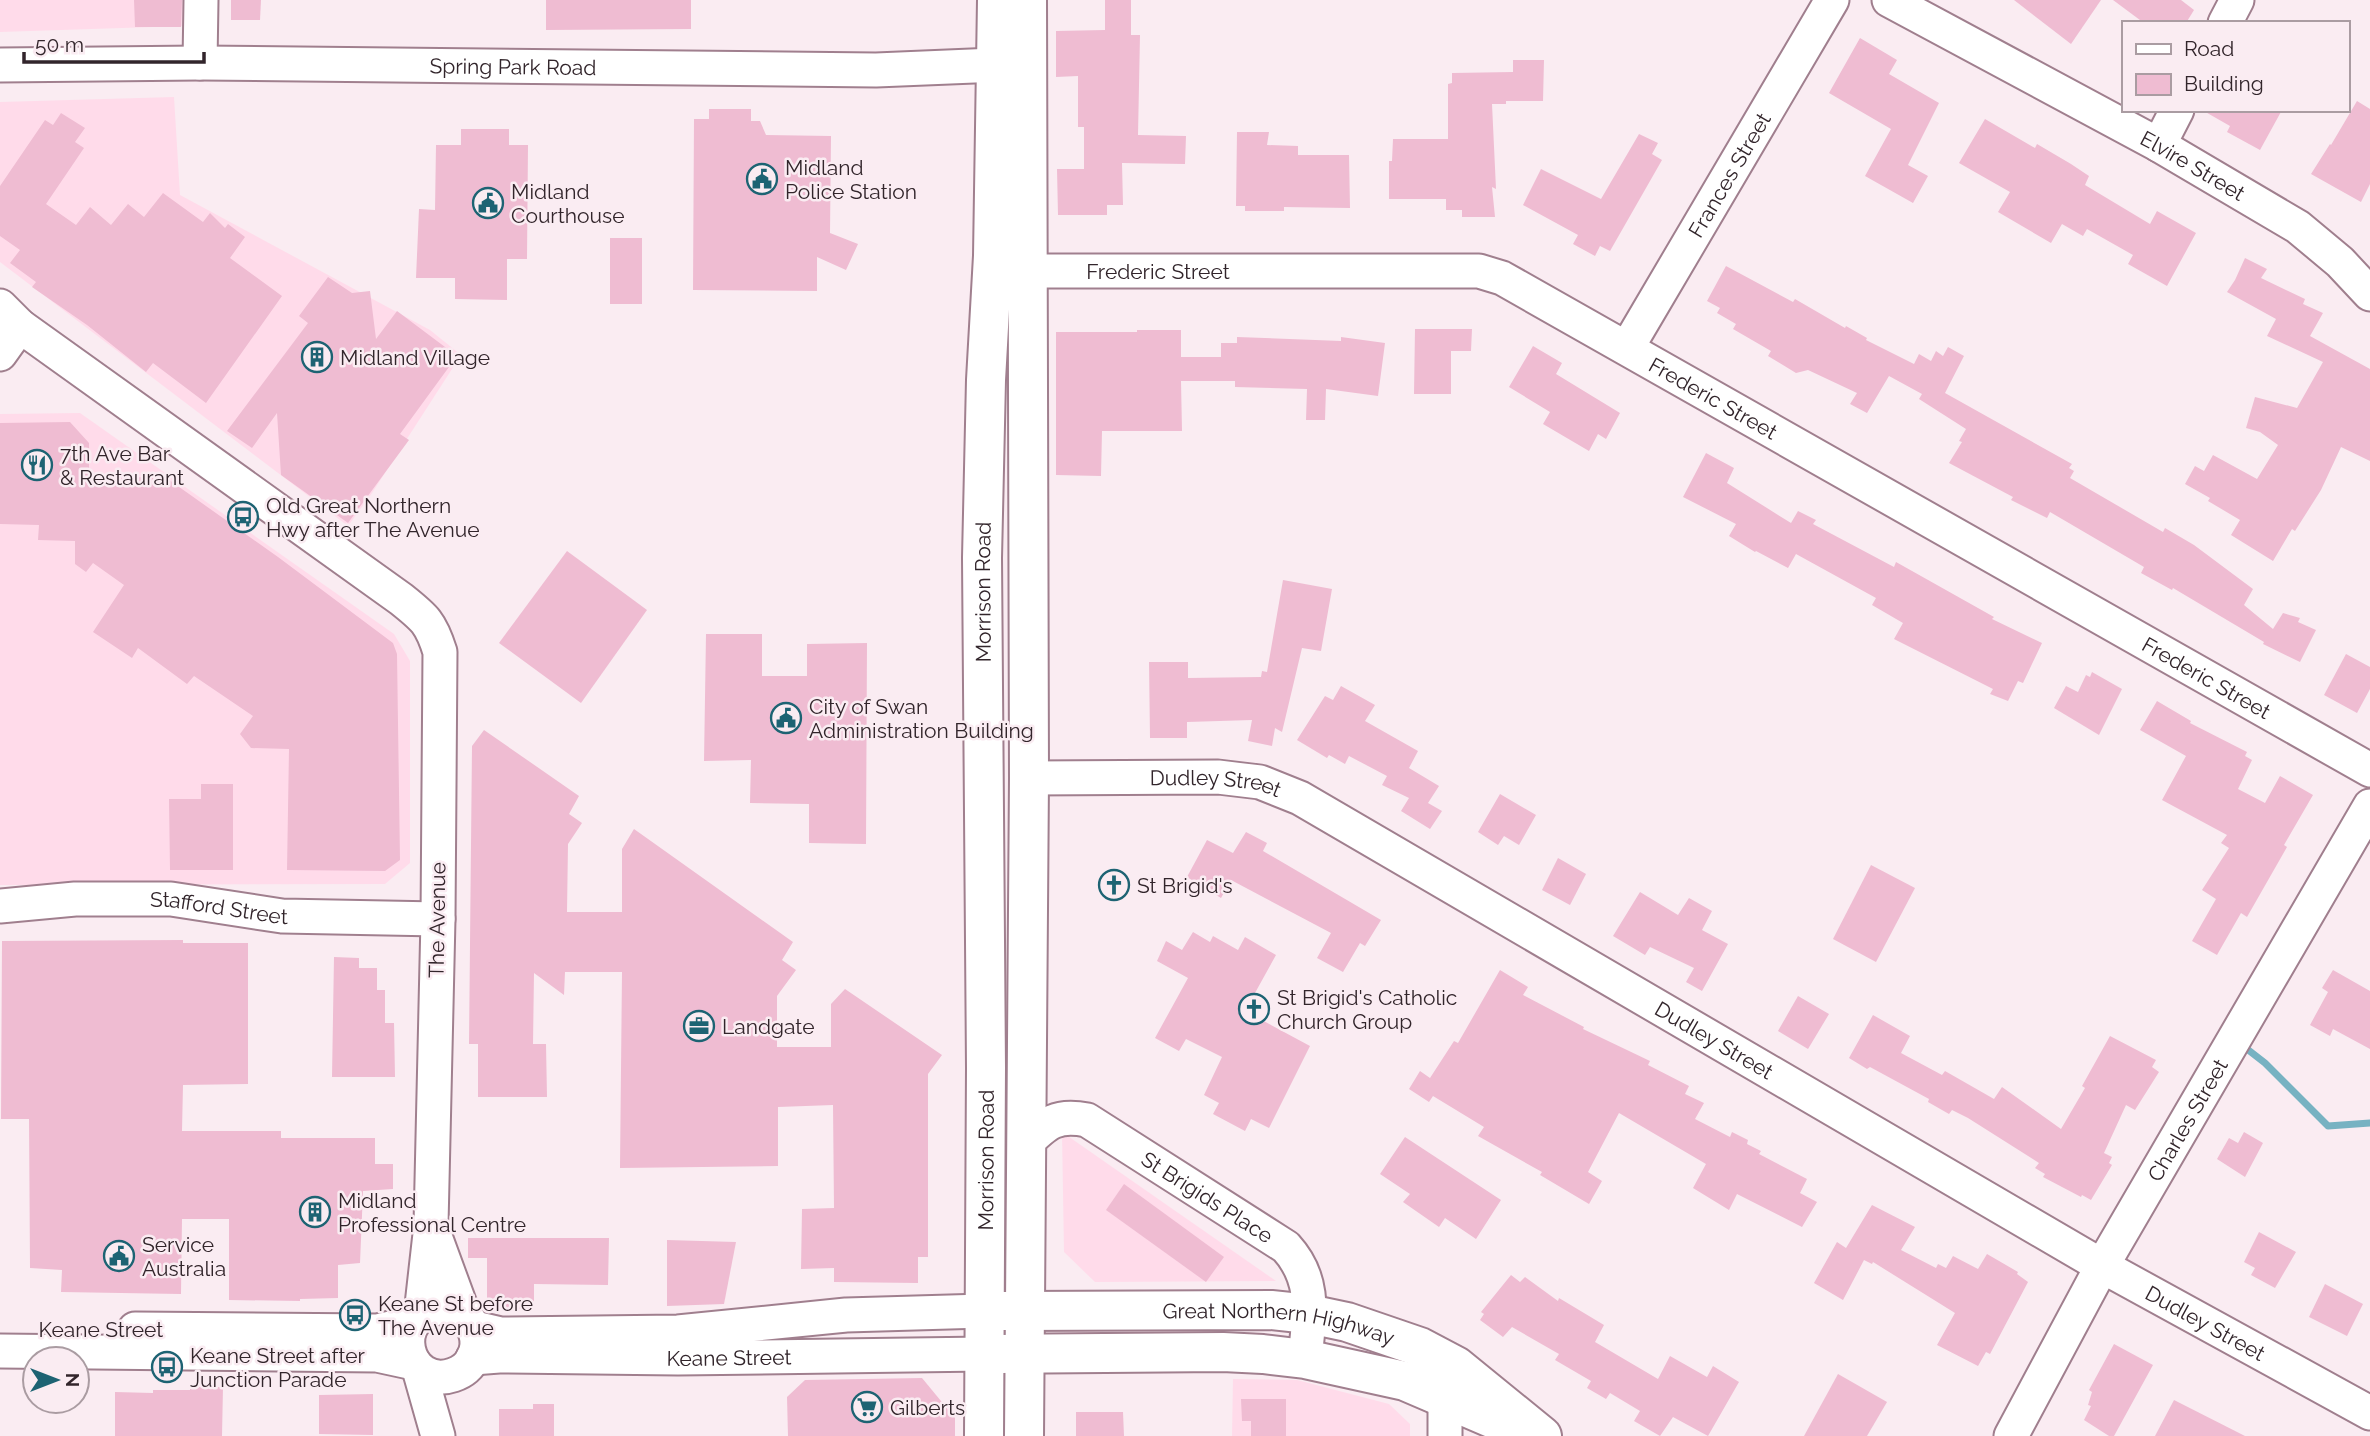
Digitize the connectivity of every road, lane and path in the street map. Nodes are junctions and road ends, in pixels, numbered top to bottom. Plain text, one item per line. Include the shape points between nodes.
1 (201, 0) edge
2 (997, 0) edge
3 (1027, 0) edge
4 (1832, 0) edge
5 (1889, 0) edge
6 (2237, 0) edge
7 (2226, 21) edge
8 (200, 62) junction
9 (0, 65) edge
10 (1011, 65) junction
11 (2176, 112) edge
12 (2159, 145) junction
13 (1029, 271) junction
14 (991, 272) junction
15 (2370, 294) edge
16 (10, 316) edge
17 (1627, 348) junction
18 (0, 354) edge
19 (2370, 770) edge
20 (1028, 778) junction
21 (2370, 806) edge
22 (0, 906) edge
23 (438, 919) junction
24 (1026, 1143) junction
25 (431, 1225) junction
26 (2102, 1266) junction
27 (1025, 1310) junction
28 (984, 1311) junction
29 (1309, 1314) junction
30 (416, 1318) junction
31 (0, 1329) edge
32 (467, 1342) junction
33 (0, 1351) edge
34 (1025, 1353) junction
35 (985, 1354) junction
36 (1305, 1359) junction
37 (417, 1366) junction
38 (1451, 1382) junction
39 (2370, 1413) edge
40 (438, 1436) edge
41 (447, 1436) edge
42 (984, 1436) edge
43 (1024, 1436) edge
44 (1445, 1436) edge
45 (1533, 1436) edge
46 (1542, 1436) edge
47 (2011, 1436) edge

1 - 8 street
2 - 10 main road, Morrison Road
3 - 10 main road, Morrison Road
4 - 17 street, Frances Street
5 - 12 street, Elvire Street
6 - 7 street
8 - 9 street, Spring Park Road
8 - 10 street, Spring Park Road via 876,70
10 - 13 main road, Morrison Road
10 - 14 main road, Morrison Road
11 - 12 street
12 - 15 street, Elvire Street via 2298,228
13 - 14 street, Frederic Street
13 - 17 street, Frederic Street via 1479,271 1502,278
13 - 20 main road, Morrison Road
14 - 28 main road, Morrison Road via 982,558
16 - 18 street
16 - 23 street, The Avenue via 425,618 440,652
17 - 19 street, Frederic Street
20 - 24 main road, Morrison Road
20 - 26 street, Dudley Street via 1218,777 1260,782 1300,798
21 - 26 street, Charles Street
22 - 23 street, Stafford Street via 59,899 171,899 282,916
23 - 25 street, The Avenue
24 - 27 main road, Morrison Road
24 - 29 street, St Brigids Place via 1053,1121 1070,1116 1087,1120 1286,1247 1299,1261 1307,1284
25 - 30 street, The Avenue
25 - 32 street, The Avenue
26 - 39 street, Dudley Street
26 - 47 street, Charles Street
27 - 28 main road, Great Northern Highway
27 - 29 main road, Great Northern Highway
27 - 34 main road, Morrison Road
28 - 32 street, Keane Street via 846,1315 678,1332 501,1334
28 - 35 main road, Morrison Road
29 - 36 street, St Brigids Place
29 - 38 main road, Great Northern Highway via 1420,1347
30 - 31 street, Keane Street via 377,1331
30 - 32 street via 432,1308 445,1307
30 - 37 street via 407,1344
32 - 35 street, Keane Street via 499,1356
32 - 37 street via 441,1377
32 - 41 street
33 - 37 street, Keane Street via 377,1356
34 - 35 main road, Great Northern Highway
34 - 36 main road, Great Northern Highway via 1223,1352
34 - 43 main road, Morrison Road
35 - 42 main road, Morrison Road
36 - 38 main road, Great Northern Highway via 1405,1381
37 - 40 street
38 - 44 street
38 - 45 main road, Great Northern Highway
38 - 46 main road, Great Northern Highway

